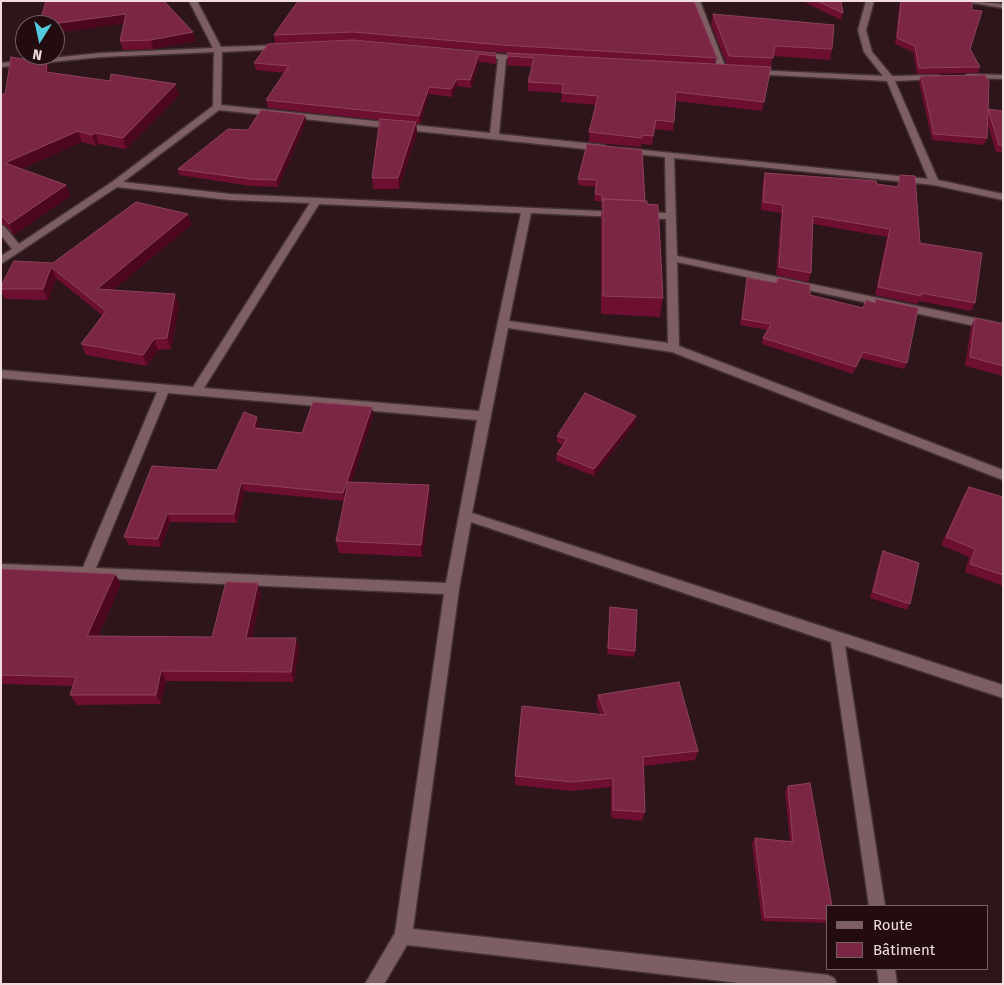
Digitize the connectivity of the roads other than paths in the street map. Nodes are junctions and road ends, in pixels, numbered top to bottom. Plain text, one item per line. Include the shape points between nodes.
1 (193, 1) edge
2 (696, 1) edge
3 (870, 1) edge
4 (972, 1) edge
5 (993, 3) edge
6 (1003, 6) edge
7 (1003, 14) edge
8 (296, 46) edge
9 (218, 49) junction
10 (472, 54) edge
11 (502, 57) junction
12 (530, 59) edge
13 (1, 65) edge
14 (733, 71) edge
15 (742, 72) edge
16 (950, 77) edge
17 (960, 77) edge
18 (1003, 77) edge
19 (890, 78) junction
20 (217, 107) junction
21 (494, 136) junction
22 (669, 155) junction
23 (934, 182) junction
24 (115, 184) junction
25 (1003, 197) edge
26 (317, 200) junction
27 (528, 209) junction
28 (670, 216) junction
29 (1, 228) edge
30 (18, 249) junction
31 (671, 258) junction
32 (1, 261) edge
33 (503, 324) junction
34 (1003, 328) edge
35 (674, 348) junction
36 (1, 374) edge
37 (164, 388) junction
38 (197, 390) junction
39 (484, 416) junction
40 (1003, 475) edge
41 (467, 516) junction
42 (1, 569) edge
43 (88, 572) junction
44 (452, 589) junction
45 (837, 638) junction
46 (1003, 692) edge
47 (877, 905) edge
48 (403, 936) junction
49 (886, 970) edge
50 (374, 984) edge
51 (828, 984) edge
52 (888, 984) edge

1 - 9 street
2 - 14 street via 719,70
3 - 19 street via 862,30 868,52
4 - 5 street
5 - 6 street
5 - 7 street
8 - 9 street
9 - 13 street via 101,55
9 - 20 street
10 - 11 street
11 - 12 street
11 - 21 street
15 - 19 street
16 - 19 street
17 - 18 street
19 - 23 street
20 - 21 street
20 - 24 street
21 - 22 street
22 - 23 street
22 - 28 street
23 - 25 street
24 - 26 street via 230,197
24 - 30 street
26 - 27 street
26 - 38 street
27 - 28 street
27 - 33 street
28 - 31 street
29 - 30 street
30 - 32 street
31 - 34 street
31 - 35 street
33 - 35 street
33 - 39 street
35 - 40 street
36 - 37 street
37 - 38 street
37 - 43 street
38 - 39 street
39 - 41 street
41 - 44 street
41 - 45 street
42 - 43 street
43 - 44 street
44 - 48 street
45 - 46 street
45 - 47 street
48 - 50 street
48 - 51 street
49 - 52 street

